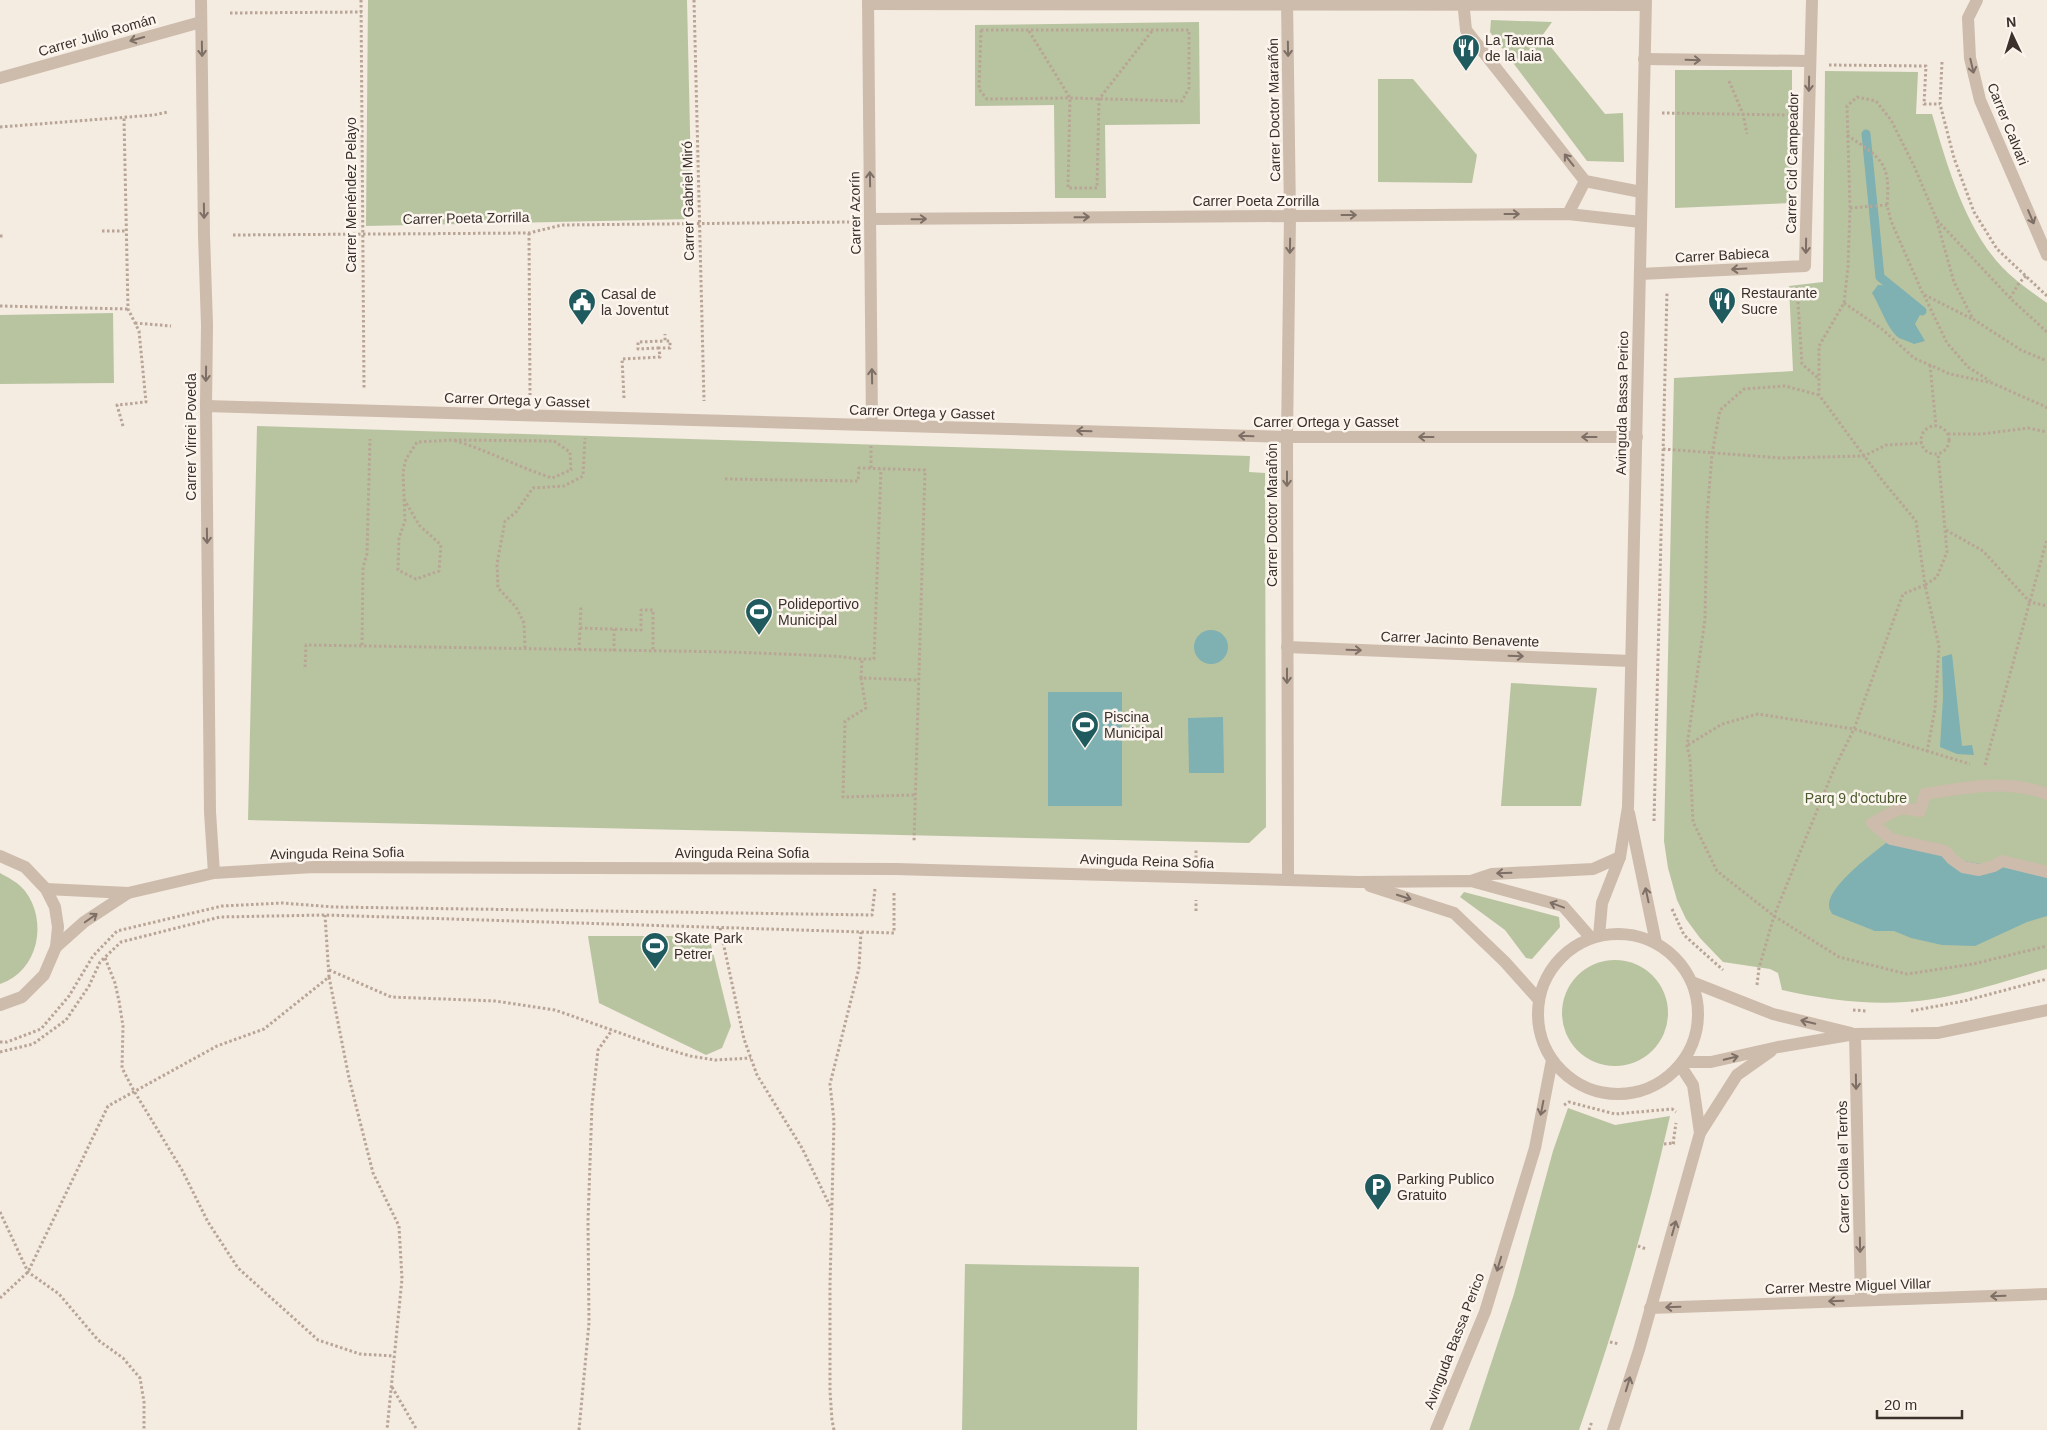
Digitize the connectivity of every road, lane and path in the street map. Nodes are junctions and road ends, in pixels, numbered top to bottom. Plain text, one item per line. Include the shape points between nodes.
1 (201, 0) edge
2 (362, 0) edge
3 (694, 0) edge
4 (1812, 0) edge
5 (1972, 0) edge
6 (1977, 0) edge
7 (868, 2) edge
8 (1287, 2) edge
9 (1463, 2) edge
10 (1646, 3) edge
11 (362, 12) junction
12 (230, 13) dead end
13 (1968, 18) junction
14 (202, 22) junction
15 (1029, 30) junction
16 (1152, 31) junction
17 (1644, 59) junction
18 (1718, 61) junction
19 (1809, 61) junction
20 (1942, 62) dead end
21 (1823, 64) dead end
22 (0, 78) edge
23 (1070, 98) junction
24 (1099, 100) junction
25 (1940, 104) junction
26 (168, 112) dead end
27 (1664, 113) dead end
28 (1743, 114) junction
29 (1795, 115) dead end
30 (124, 118) junction
31 (0, 127) edge
32 (1747, 134) dead end
33 (1847, 136) junction
34 (1585, 181) junction
35 (1641, 192) junction
36 (1887, 205) junction
37 (1850, 208) junction
38 (1568, 214) junction
39 (1290, 215) junction
40 (1936, 218) junction
41 (870, 219) junction
42 (700, 222) junction
43 (849, 222) dead end
44 (1641, 222) junction
45 (102, 231) dead end
46 (126, 231) junction
47 (529, 233) junction
48 (233, 234) dead end
49 (362, 234) junction
50 (2047, 255) edge
51 (1805, 266) joint
52 (1640, 274) junction
53 (2026, 276) junction
54 (1796, 282) dead end
55 (1667, 288) dead end
56 (1924, 294) junction
57 (2047, 296) edge
58 (2010, 298) junction
59 (1844, 303) junction
60 (0, 306) edge
61 (128, 309) junction
62 (1973, 319) junction
63 (135, 323) junction
64 (171, 326) dead end
65 (2047, 332) edge
66 (665, 334) dead end
67 (666, 341) junction
68 (659, 348) junction
69 (2047, 361) edge
70 (1930, 365) junction
71 (1818, 378) junction
72 (1992, 382) junction
73 (364, 389) dead end
74 (530, 395) dead end
75 (1819, 395) junction
76 (624, 398) dead end
77 (704, 401) dead end
78 (206, 406) junction
79 (2047, 410) edge
80 (872, 425) junction
81 (123, 426) dead end
82 (1936, 426) junction
83 (586, 432) dead end
84 (2047, 432) edge
85 (1948, 434) junction
86 (1287, 437) junction
87 (1637, 437) junction
88 (370, 439) dead end
89 (453, 440) junction
90 (872, 440) dead end
91 (1922, 443) junction
92 (1663, 449) junction
93 (1712, 454) junction
94 (1938, 454) junction
95 (1864, 456) junction
96 (871, 468) junction
97 (881, 469) junction
98 (726, 479) dead end
99 (404, 499) junction
100 (1946, 530) junction
101 (2047, 539) edge
102 (1926, 585) junction
103 (2030, 602) junction
104 (581, 606) dead end
105 (2047, 606) edge
106 (580, 628) junction
107 (614, 629) junction
108 (362, 646) junction
109 (1288, 647) junction
110 (525, 648) junction
111 (579, 650) junction
112 (614, 651) junction
113 (653, 652) junction
114 (862, 660) junction
115 (1631, 661) junction
116 (305, 667) dead end
117 (861, 678) junction
118 (918, 680) junction
119 (1854, 729) junction
120 (1687, 746) junction
121 (1927, 752) junction
122 (2047, 794) edge
123 (914, 795) junction
124 (1628, 807) junction
125 (1654, 822) dead end
126 (914, 842) dead end
127 (0, 856) edge
128 (1620, 857) junction
129 (877, 869) junction
130 (2047, 872) edge
131 (214, 873) junction
132 (1288, 879) junction
133 (1471, 881) junction
134 (1358, 882) junction
135 (46, 889) junction
136 (128, 892) junction
137 (894, 893) dead end
138 (1196, 900) dead end
139 (1668, 901) dead end
140 (1196, 911) dead end
141 (326, 915) junction
142 (1774, 916) junction
143 (720, 928) junction
144 (861, 932) junction
145 (1595, 937) junction
146 (1656, 943) junction
147 (2047, 946) edge
148 (56, 947) junction
149 (105, 958) junction
150 (329, 970) junction
151 (1724, 971) dead end
152 (329, 977) junction
153 (2047, 979) edge
154 (1692, 982) junction
155 (1756, 991) dead end
156 (1539, 1000) junction
157 (0, 1005) edge
158 (1850, 1010) dead end
159 (2047, 1010) edge
160 (1868, 1011) dead end
161 (1904, 1012) dead end
162 (612, 1030) junction
163 (1855, 1034) junction
164 (0, 1042) edge
165 (1778, 1047) junction
166 (0, 1052) edge
167 (751, 1058) junction
168 (1552, 1060) junction
169 (1682, 1063) junction
170 (134, 1091) junction
171 (1559, 1108) dead end
172 (1700, 1133) junction
173 (1670, 1152) dead end
174 (831, 1208) junction
175 (0, 1212) edge
176 (1646, 1239) dead end
177 (1641, 1258) dead end
178 (28, 1272) junction
179 (2047, 1294) edge
180 (0, 1298) edge
181 (1861, 1300) junction
182 (1650, 1308) junction
183 (1620, 1334) dead end
184 (1614, 1352) dead end
185 (394, 1356) junction
186 (391, 1386) junction
187 (1594, 1413) dead end
188 (144, 1430) edge
189 (387, 1430) edge
190 (417, 1430) edge
191 (579, 1430) edge
192 (834, 1430) edge
193 (1436, 1430) edge
194 (1589, 1430) edge
195 (1613, 1430) edge

1 - 14 street, Carrer Virrei Poveda
2 - 11 path, Carrer Menéndez Pelayo
3 - 42 path, Carrer Gabriel Miró
4 - 19 street, Carrer Cid Campeador
5 - 13 street
6 - 13 street, Carrer Calvari
7 - 8 street
41 -> 7 street, Carrer Azorín
8 - 9 street
8 -> 39 street, Carrer Doctor Marañón
9 - 10 street
34 -> 9 street via 1466,30
10 - 17 street, Avinguda Bassa Perico
11 - 12 path
11 - 49 path, Carrer Menéndez Pelayo
13 -> 50 street, Carrer Calvari via 1970,58 1980,100
14 -> 22 street, Carrer Julio Román
14 -> 78 street, Carrer Virrei Poveda
15 - 16 path
15 - 23 path
15 - 23 path via 981,30 980,89 987,99
16 - 24 path
16 - 24 path via 1190,30 1189,88 1182,101
17 -> 18 street
17 - 35 street, Avinguda Bassa Perico
18 - 19 street
18 - 28 path
19 -> 51 street, Carrer Cid Campeador
20 - 25 path
21 - 25 path via 1926,66 1924,104
23 - 24 path
23 - 24 path via 1068,188 1097,188
25 - 53 path via 1954,158 1974,212 1997,249
26 - 30 path
27 - 28 path
28 - 29 path
28 - 32 path
30 - 31 path
30 - 46 path
33 - 36 path via 1879,157 1889,182
33 - 37 path
33 - 40 path via 1847,106 1857,97 1876,101 1891,120
34 - 35 street
34 - 38 street
35 - 44 street, Avinguda Bassa Perico
36 - 37 path
36 - 56 path
37 - 59 path
39 -> 38 street, Carrer Poeta Zorrilla
38 - 44 street, Carrer Poeta Zorrilla
41 -> 39 street, Carrer Poeta Zorrilla
39 -> 86 street, Carrer Doctor Marañón
40 - 58 path
40 - 62 path via 1954,282
80 -> 41 street, Carrer Azorín
42 - 43 path, Carrer Poeta Zorrilla
42 - 47 path, Carrer Poeta Zorrilla via 562,225
42 - 77 path, Carrer Gabriel Miró
44 - 52 street, Avinguda Bassa Perico
45 - 46 path
46 - 61 path
47 - 49 path, Carrer Poeta Zorrilla
47 - 74 path
48 - 49 path, Carrer Poeta Zorrilla
49 - 73 path, Carrer Menéndez Pelayo
51 -> 52 street, Carrer Babieca
52 - 87 street, Avinguda Bassa Perico
53 - 57 path
53 - 58 path
54 - 71 path via 1802,364
55 - 92 path
56 - 62 path
56 - 72 path via 1947,343 1968,367
58 - 65 path
59 - 70 path via 1882,329 1914,358
59 - 71 path via 1819,346
60 - 61 path
61 - 63 path
62 - 69 path via 2021,350
63 - 64 path
63 - 81 path via 139,331 146,402 117,405
66 - 67 path
67 - 68 path via 670,341 670,348
67 - 68 path via 638,342 638,348
68 - 76 path via 660,358 622,359
70 - 72 path via 1950,374
70 - 82 path
71 - 75 path
72 - 79 path
75 - 93 path via 1785,386 1744,389 1720,410
75 - 95 path
78 - 80 street, Carrer Ortega y Gasset
78 -> 131 street, Carrer Virrei Poveda via 210,812
86 -> 80 street, Carrer Ortega y Gasset
82 - 85 path
82 - 91 path via 1925,431
83 - 110 path via 583,476 564,486 533,488 516,512 505,521 497,564 498,588 516,607 524,623
84 - 85 path via 2028,428 1982,434
85 - 94 path via 1948,446
87 -> 86 street, Carrer Ortega y Gasset
86 -> 109 street, Carrer Doctor Marañón
87 - 115 street, Avinguda Bassa Perico
88 - 108 path
89 - 89 path via 552,478 571,470 570,452 554,441
89 - 99 path via 417,442 406,459 403,472
90 - 96 path
91 - 94 path via 1927,452
91 - 95 path via 1886,445
92 - 93 path
92 - 125 path
93 - 95 path via 1781,458
93 - 120 path via 1705,619
94 - 100 path
95 - 102 path via 1916,521
96 - 97 path
96 - 98 path via 859,468 858,481
97 - 114 path via 874,659
97 - 118 path via 925,470
99 - 99 path via 419,525 441,545 439,571 416,579 398,570 399,538 405,521
100 - 102 path via 1947,552 1936,577
100 - 103 path via 1983,551
101 - 103 path
102 - 119 path via 1903,594
102 - 121 path via 1939,646 1935,709
103 - 105 path
103 - 121 path via 1985,768
104 - 106 path
106 - 107 path
106 - 111 path
107 - 112 path
107 - 113 path via 641,630 641,610 653,610
108 - 110 path
108 - 116 path via 306,645
109 -> 115 street, Carrer Jacinto Benavente
109 -> 132 street, Carrer Doctor Marañón
110 - 111 path
111 - 112 path
112 - 113 path
113 - 114 path via 730,652
114 - 117 path
115 - 124 street, Avinguda Bassa Perico
117 - 118 path
117 - 123 path via 866,708 845,721 843,797
118 - 123 path
119 - 120 path via 1758,714 1722,724
119 - 121 path
119 - 142 path
120 - 142 path via 1693,822 1717,871
122 - 130 street via 2024,786 1989,785 1947,790 1925,794 1920,811 1901,808 1872,823 1891,840 1945,851 1963,867 1979,870 2002,861
123 - 126 path
124 - 128 street, Avinguda Bassa Perico
146 -> 124 street, Avinguda Bassa Perico
127 - 135 street via 25,867
128 -> 133 street, Avinguda Reina Sofia via 1593,869 1492,874
128 - 145 street, Avinguda Bassa Perico via 1602,903
129 - 131 street, Avinguda Reina Sofia via 314,867
129 - 132 street, Avinguda Reina Sofia
129 - 164 path via 872,916 334,907 282,903 222,906 117,931 93,956 69,996 41,1029
131 - 136 street, Avinguda Reina Sofia
132 - 134 street, Avinguda Reina Sofia
133 - 134 street, Avinguda Reina Sofia
145 -> 133 street, Avinguda Reina Sofia via 1563,906
134 -> 156 street, Avinguda Reina Sofia via 1454,913
135 - 136 street, Avinguda Reina Sofia
135 - 148 street via 55,907
148 -> 136 street, Avinguda Reina Sofia via 84,922
137 - 144 path via 894,933
138 - 140 path
139 - 151 path via 1684,935
141 - 143 path
141 - 149 path via 220,917 121,942
141 - 150 path
142 - 147 path via 1839,958 1907,974 1973,964
142 - 155 path
143 - 144 path
143 - 167 path
144 - 174 path via 859,968 830,1084 834,1121
145 - 146 street via 1628,934
145 - 156 street via 1572,948 1556,962 1545,980
146 - 154 street via 1678,960
148 - 157 street via 44,975 22,997
149 - 166 path via 66,1020 33,1044
149 - 170 path via 115,983 123,1026 122,1068
150 - 152 path
150 - 162 path via 391,997 503,1002 555,1010
152 - 170 path via 264,1029 217,1046
152 - 185 path via 349,1078 373,1173 399,1226 402,1279
153 - 161 path via 1964,1001
163 -> 154 street via 1773,1014
154 - 169 street via 1697,998 1697,1032
156 - 168 street via 1539,1031
158 - 160 path
159 - 163 street via 1938,1033
162 - 167 path via 690,1056 715,1060
162 - 191 path via 598,1050 592,1105 589,1322
163 - 165 street
163 -> 181 street, Carrer Colla el Terròs
169 -> 165 street via 1711,1062
165 - 172 street via 1737,1075
167 - 174 path via 762,1083 802,1148
168 - 169 street via 1576,1082 1591,1090 1615,1094 1639,1092 1662,1081
168 -> 193 street, Avinguda Bassa Perico via 1535,1148 1485,1312
169 - 172 street via 1693,1085
170 - 178 path via 108,1106
170 - 185 path via 182,1170 208,1222 238,1268 318,1340 360,1354
171 - 173 path via 1569,1102 1615,1114 1672,1109 1677,1113
182 -> 172 street
174 - 192 path via 830,1391
175 - 178 path
176 - 177 path
178 - 180 path
178 - 188 path via 59,1294 98,1340 123,1358 140,1378
179 -> 181 street, Carrer Mestre Miguel Villar
181 -> 182 street, Carrer Mestre Miguel Villar
195 -> 182 street
183 - 184 path
185 - 186 path
186 - 189 path
186 - 190 path
187 - 194 path

